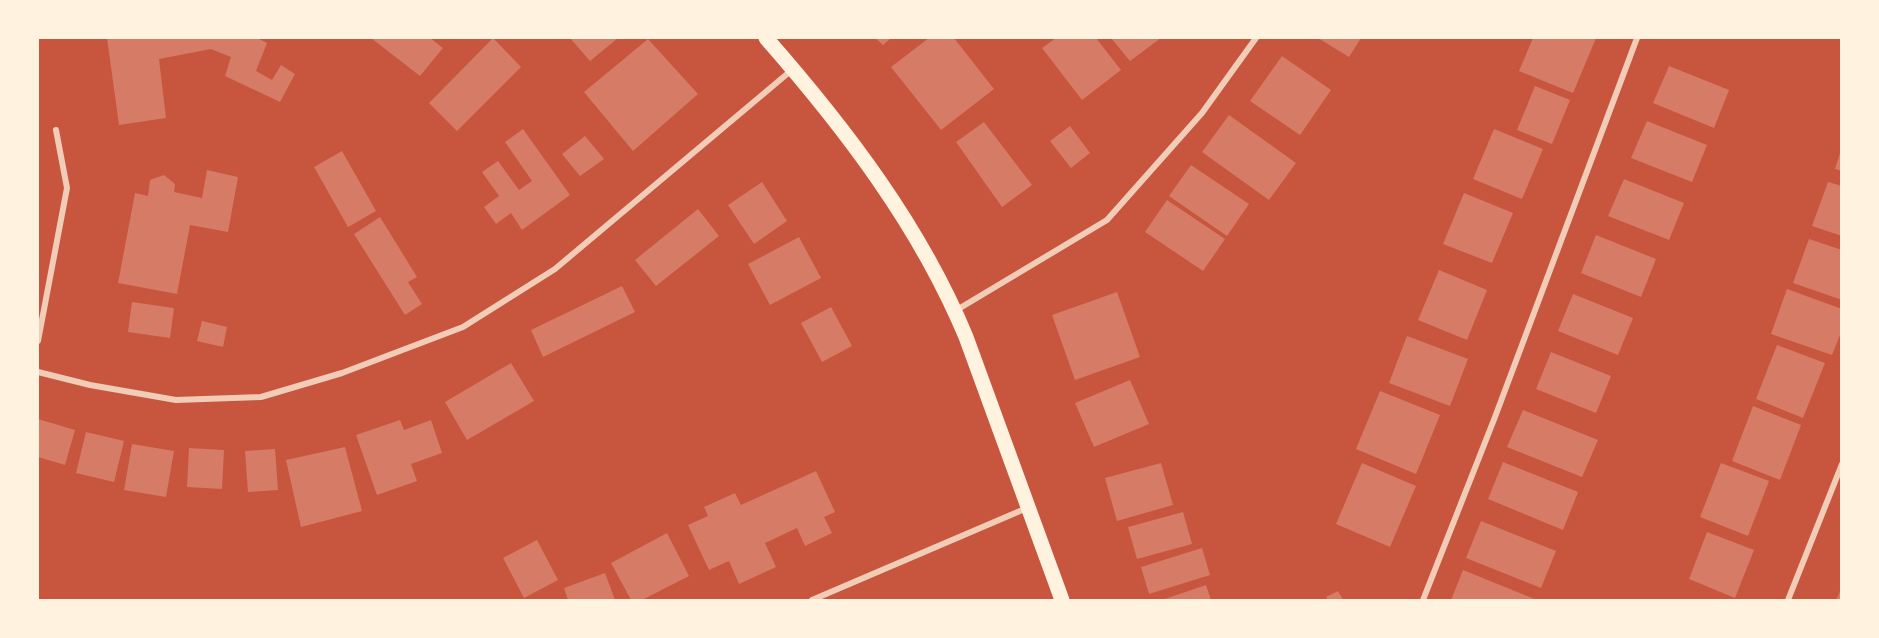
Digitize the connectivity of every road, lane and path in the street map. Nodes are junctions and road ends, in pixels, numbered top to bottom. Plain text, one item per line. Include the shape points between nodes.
1 (766, 38) edge
2 (1256, 38) edge
3 (1637, 38) edge
4 (793, 68) junction
5 (56, 130) dead end
6 (955, 311) junction
7 (38, 341) edge
8 (38, 372) edge
9 (1842, 464) edge
10 (1028, 507) junction
11 (812, 600) edge
12 (1062, 600) edge
13 (1423, 600) edge
14 (1788, 600) edge

1 - 4 main road
2 - 6 street via 1202,113 1107,219
3 - 13 street
4 - 6 main road via 879,179 918,239
4 - 8 street via 555,268 463,327 342,374 261,396 176,400
5 - 7 street via 67,188
6 - 10 main road
9 - 14 street
10 - 11 street
10 - 12 main road

